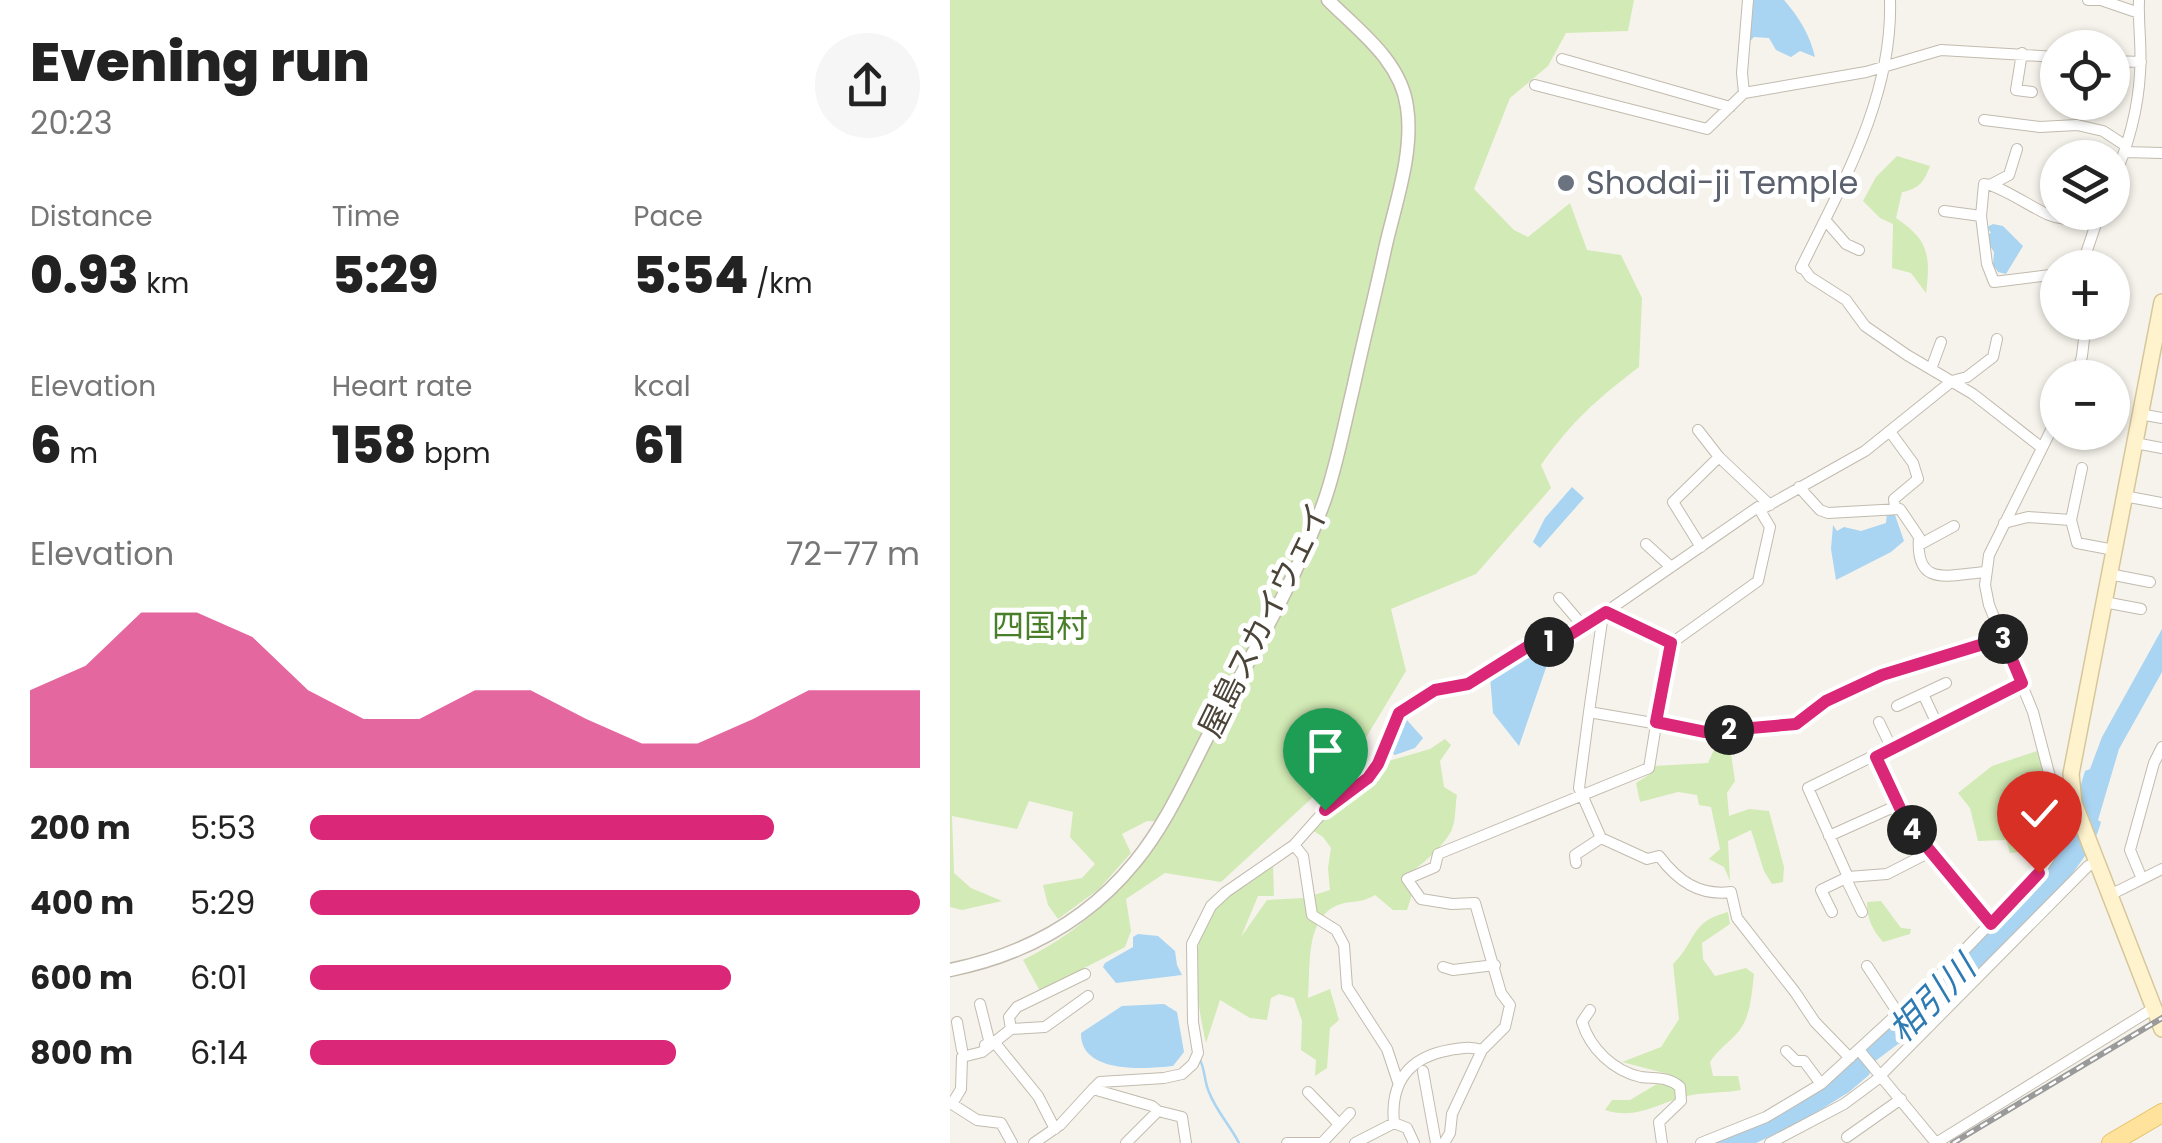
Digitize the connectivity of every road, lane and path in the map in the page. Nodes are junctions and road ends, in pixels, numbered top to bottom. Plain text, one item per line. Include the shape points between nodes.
1 (1328, 0) edge
2 (1748, 0) edge
3 (1890, 0) edge
4 (2088, 0) edge
5 (2139, 0) edge
6 (2139, 13) junction
7 (2022, 54) junction
8 (2040, 55) edge
9 (1562, 59) dead end
10 (2130, 62) edge
11 (2141, 62) junction
12 (1885, 67) junction
13 (1535, 85) dead end
14 (2032, 92) dead end
15 (1744, 93) junction
16 (1730, 106) junction
17 (1984, 120) dead end
18 (2114, 140) edge
19 (2127, 140) edge
20 (2017, 149) dead end
21 (2130, 150) edge
22 (2162, 153) edge
23 (1992, 184) junction
24 (1944, 211) dead end
25 (2040, 211) edge
26 (1981, 216) junction
27 (1826, 221) junction
28 (1859, 250) dead end
29 (2040, 276) edge
30 (2162, 302) edge
31 (1997, 339) dead end
32 (1941, 342) dead end
33 (1930, 369) junction
34 (1952, 381) junction
35 (2140, 414) junction
36 (2162, 418) edge
37 (1698, 430) dead end
38 (1890, 433) junction
39 (2135, 443) junction
40 (2040, 447) edge
41 (2162, 448) edge
42 (2041, 450) edge
43 (1719, 457) junction
44 (2082, 468) dead end
45 (1799, 488) junction
46 (2124, 496) junction
47 (2162, 502) edge
48 (1765, 507) junction
49 (1896, 508) junction
50 (2071, 520) junction
51 (2004, 523) junction
52 (1954, 526) dead end
53 (1646, 544) dead end
54 (1919, 545) junction
55 (1701, 546) junction
56 (2114, 550) junction
57 (1672, 567) junction
58 (1985, 572) junction
59 (2109, 574) junction
60 (2150, 582) dead end
61 (1560, 598) dead end
62 (2104, 602) junction
63 (2140, 610) dead end
64 (1604, 613) junction
65 (1583, 626) junction
66 (2003, 638) junction
67 (1671, 643) junction
68 (1946, 683) dead end
69 (2022, 683) junction
70 (1922, 694) junction
71 (1896, 706) dead end
72 (1589, 712) junction
73 (1656, 722) junction
74 (1879, 722) dead end
75 (1938, 726) junction
76 (2162, 748) edge
77 (1892, 749) junction
78 (1876, 757) junction
79 (2158, 763) edge
80 (2066, 793) junction
81 (1582, 796) junction
82 (1898, 805) junction
83 (1830, 836) junction
84 (1601, 838) junction
85 (1294, 845) junction
86 (1930, 852) junction
87 (2096, 858) junction
88 (1576, 863) dead end
89 (2162, 869) edge
90 (1847, 878) junction
91 (2142, 879) junction
92 (2110, 895) junction
93 (1832, 912) dead end
94 (1862, 912) dead end
95 (1991, 924) junction
96 (1494, 964) junction
97 (1867, 966) dead end
98 (1443, 967) dead end
99 (950, 970) edge
100 (1085, 974) dead end
101 (1088, 996) dead end
102 (980, 1004) dead end
103 (2154, 1008) junction
104 (1590, 1010) dead end
105 (1898, 1013) junction
106 (958, 1022) dead end
107 (1011, 1029) junction
108 (2162, 1029) edge
109 (992, 1044) junction
110 (1482, 1050) junction
111 (956, 1051) edge
112 (1786, 1051) dead end
113 (1857, 1053) junction
114 (1423, 1071) dead end
115 (1878, 1071) junction
116 (1398, 1082) junction
117 (1821, 1084) junction
118 (1092, 1088) junction
119 (1308, 1092) dead end
120 (1901, 1099) junction
121 (1158, 1111) junction
122 (1350, 1113) dead end
123 (2161, 1115) edge
124 (1338, 1123) junction
125 (1394, 1124) junction
126 (1055, 1128) junction
127 (1846, 1136) edge
128 (1784, 1140) edge
129 (1012, 1143) edge
130 (1034, 1143) edge
131 (1126, 1143) edge
132 (1186, 1143) edge
133 (1286, 1143) edge
134 (1322, 1143) edge
135 (1355, 1143) edge
136 (1414, 1143) edge
137 (1436, 1143) edge
138 (1444, 1143) edge
139 (1662, 1143) edge
140 (1701, 1143) edge
141 (1770, 1143) edge
142 (1936, 1143) edge
143 (2110, 1143) edge

1 - 99 street, 屋島スカイウェイ via 1396,74 1408,122 1326,497 1224,706 1136,861 1056,932 1019,952
2 - 15 street
3 - 12 street
4 - 6 street
5 - 6 street
6 - 11 street
7 - 8 street
7 - 12 street via 1941,50
7 - 14 street via 2016,90
9 - 16 street
10 - 11 street
11 - 19 street
12 - 15 street
12 - 27 street
13 - 16 street via 1708,129
15 - 16 street
17 - 18 street via 2077,126
20 - 23 street via 2008,175
21 - 22 street
23 - 25 street
23 - 26 street via 1984,184
24 - 26 street
26 - 29 street via 1994,282
27 - 28 street
27 - 33 street via 1801,268 1846,300 1865,326
30 - 35 main road
31 - 34 street via 1993,358
32 - 33 street
33 - 34 street
34 - 38 street
34 - 40 street
35 - 36 street
35 - 39 main road
37 - 43 street
38 - 45 street
38 - 49 street via 1918,479 1894,500
39 - 41 street
39 - 46 main road
42 - 51 street
43 - 48 street
43 - 55 street via 1673,502
44 - 50 street
45 - 48 street
45 - 49 street via 1828,513
46 - 47 street
46 - 56 main road
48 - 55 street
48 - 67 street via 1770,527 1758,581
49 - 54 street via 1912,524
50 - 51 street
50 - 56 street via 2077,543
51 - 58 street
52 - 54 street
53 - 57 street
54 - 58 street via 1920,564 1935,574
55 - 57 street
56 - 59 main road
57 - 64 street
58 - 66 street via 1986,595
59 - 60 street
59 - 62 main road
61 - 65 street
62 - 63 street
62 - 80 main road
64 - 65 street
64 - 67 street
64 - 72 street
65 - 85 street via 1405,708 1368,778 1325,810
66 - 69 street
66 - 73 street via 1882,675 1826,701 1796,724 1705,732
67 - 73 street
68 - 70 street
69 - 75 street
69 - 80 street
70 - 71 street
70 - 75 street
72 - 73 street
72 - 81 street
73 - 81 street via 1649,768
74 - 77 street
75 - 77 street
76 - 79 street
77 - 78 street
78 - 82 street
78 - 83 street via 1808,788
79 - 91 street via 2130,850
80 - 87 main road
80 - 95 street via 2052,852
81 - 84 street
81 - 96 street via 1438,854 1435,867 1407,879 1421,899 1475,903
82 - 83 street
82 - 86 street
83 - 90 street
84 - 88 street via 1575,855
84 - 113 street via 1648,859 1659,856 1672,873 1709,894 1731,892 1738,918 1814,1022
85 - 116 street via 1304,856 1312,915 1328,922 1344,945 1347,988 1388,1049
85 - 118 street via 1210,906 1192,944 1198,1053 1193,1064 1182,1074
86 - 90 street via 1887,874
86 - 95 street
87 - 92 main road
87 - 115 street
89 - 91 street
90 - 93 street via 1821,890
90 - 94 street
91 - 92 street
92 - 103 main road
95 - 105 street
96 - 98 street
96 - 110 street via 1510,1006 1505,1027
97 - 105 street
100 - 107 street via 1018,1007 1009,1017
101 - 107 street via 1045,1027
102 - 109 street
103 - 108 main road
103 - 142 street
104 - 139 street via 1582,1022 1586,1036 1606,1060 1629,1074 1680,1087 1680,1100 1659,1122
105 - 113 street
106 - 111 street
107 - 109 street
109 - 111 street
109 - 126 street via 1033,1088
109 - 129 street via 962,1056 961,1089 952,1104 976,1120 1001,1122
110 - 116 street via 1429,1054
110 - 138 street
112 - 117 street
113 - 115 street
113 - 117 street
114 - 137 street
115 - 120 street
115 - 128 street via 1844,1104
116 - 125 street
117 - 140 street via 1766,1117
118 - 121 street
118 - 126 street
119 - 124 street
120 - 127 street
120 - 142 street
121 - 131 street
121 - 132 street via 1182,1117
122 - 124 street
123 - 143 main road
124 - 134 street
125 - 135 street
125 - 136 street via 1407,1128
126 - 130 street
128 - 141 street
133 - 134 street

